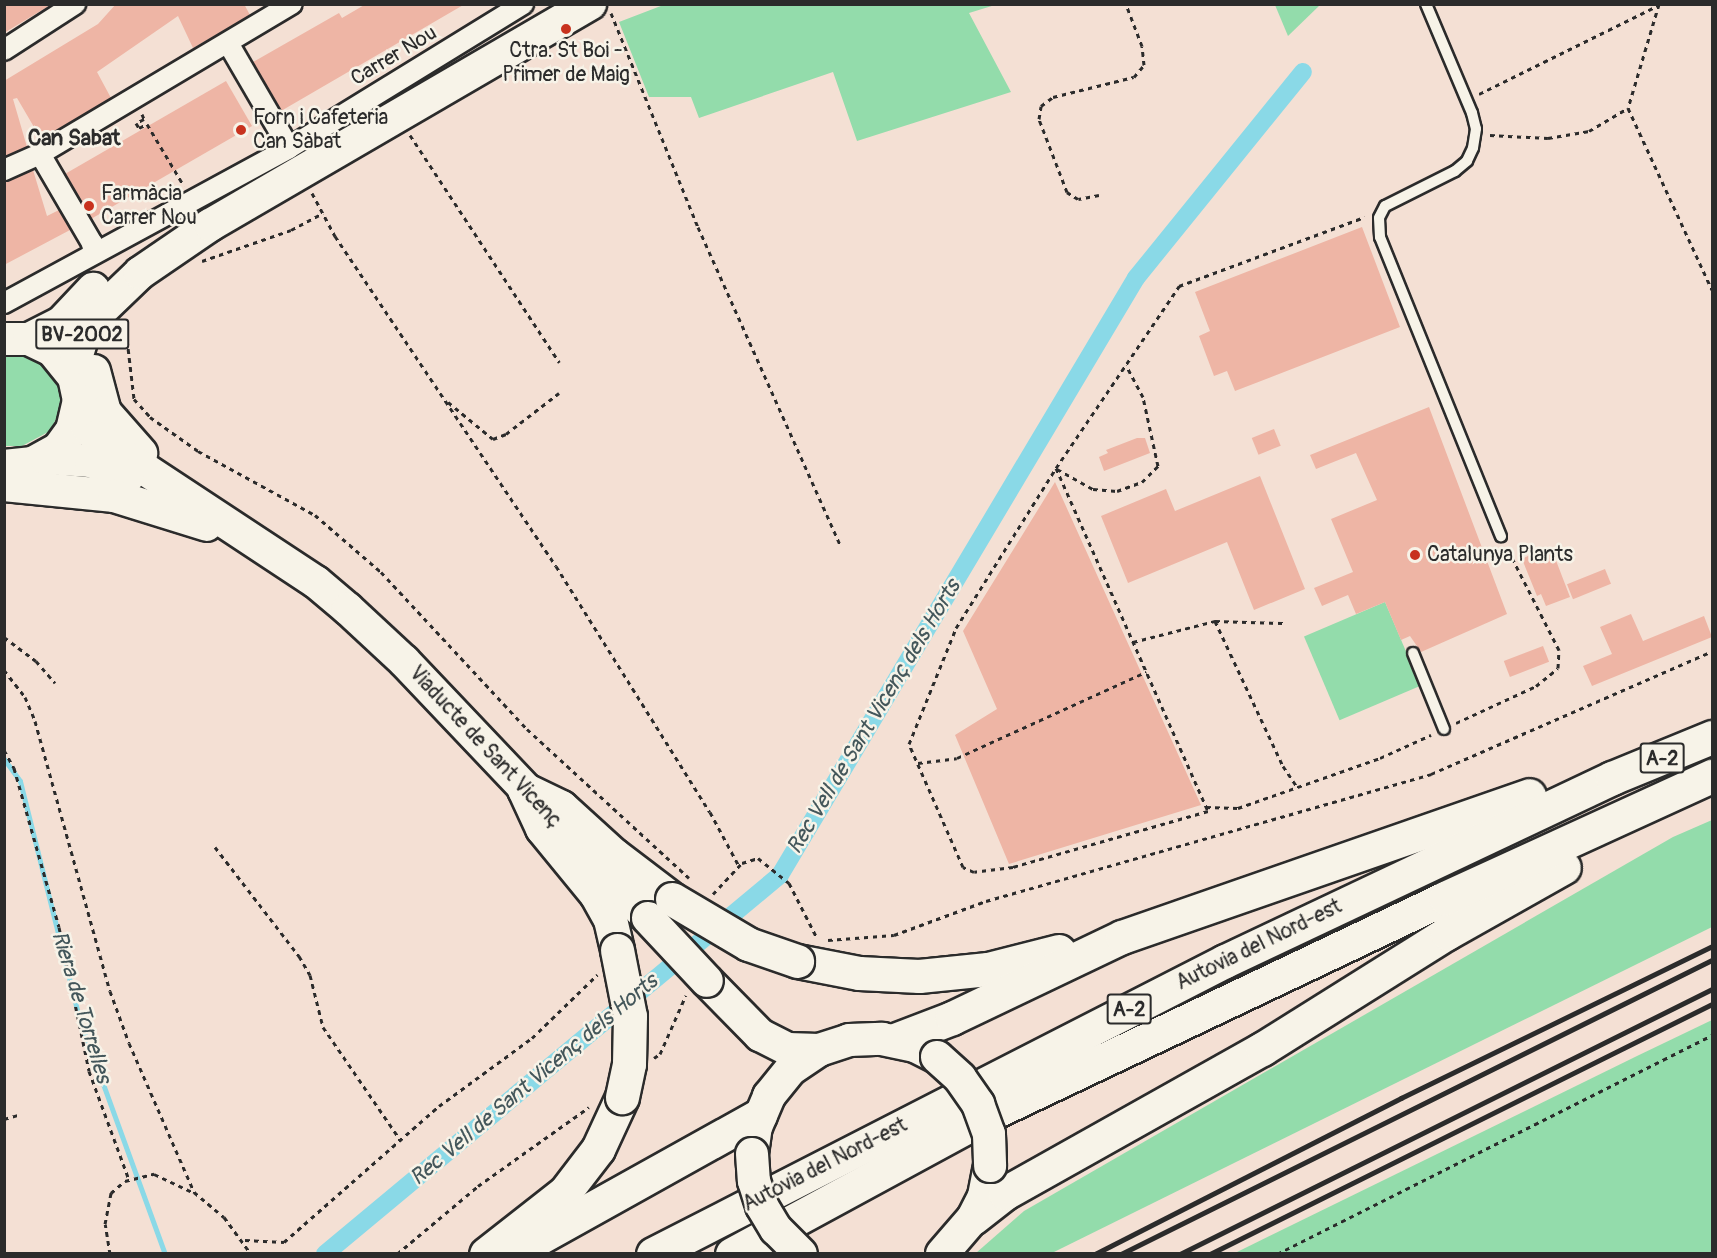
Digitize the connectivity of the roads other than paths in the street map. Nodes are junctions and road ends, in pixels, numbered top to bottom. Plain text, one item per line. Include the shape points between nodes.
1 (75, 4) edge
2 (292, 4) edge
3 (523, 4) edge
4 (563, 4) edge
5 (590, 4) edge
6 (1426, 4) edge
7 (228, 43) junction
8 (4, 50) edge
9 (40, 154) junction
10 (295, 160) junction
11 (4, 170) edge
12 (94, 254) junction
13 (4, 303) edge
14 (120, 307) junction
15 (17, 339) edge
16 (78, 392) junction
17 (46, 459) junction
18 (4, 466) edge
19 (4, 485) edge
20 (196, 505) junction
21 (1501, 536) dead end
22 (259, 545) junction
23 (1413, 653) dead end
24 (1444, 729) dead end
25 (1713, 737) edge
26 (1713, 776) edge
27 (1612, 778) junction
28 (1713, 785) edge
29 (524, 789) junction
30 (672, 900) junction
31 (1122, 937) junction
32 (746, 1023) junction
33 (895, 1040) junction
34 (819, 1050) junction
35 (765, 1105) junction
36 (973, 1218) junction
37 (486, 1254) edge
38 (510, 1254) edge
39 (653, 1254) edge
40 (732, 1254) edge
41 (801, 1254) edge
42 (942, 1254) edge
43 (979, 1254) edge

1 - 8 street
2 - 7 street
3 - 10 street, Carrer Nou
4 - 15 main road, BV-2002 via 129,260 104,278 61,323
5 - 10 main road, BV-2002 via 398,116
6 - 21 lane via 1467,100 1475,134 1467,161 1455,171 1393,201 1379,218 1380,237
7 - 9 street
7 - 10 street
9 - 11 street
9 - 12 street via 92,243
10 - 12 street, Carrer Nou via 193,201
10 - 14 main road, BV-2002 via 140,273
12 - 13 street, Carrer Nou
14 - 16 main road, BV-2002 via 86,325 80,340
14 - 20 main road via 94,350 100,401 120,432
15 - 16 main road, BV-2002 via 52,350
16 - 17 main road, BV-2002 via 72,430
16 - 20 main road, Viaducte de Sant Vicenç via 87,426 96,437
17 - 18 main road, Viaducte de Sant Vicenç
17 - 20 main road, Viaducte de Sant Vicenç via 78,458 108,466 150,488
19 - 22 main road via 114,496 186,517
20 - 22 main road, Viaducte de Sant Vicenç
22 - 29 main road, Viaducte de Sant Vicenç via 316,582 404,660
23 - 24 lane
25 - 27 highway, Autovia del Nord-est / A-2
26 - 40 highway, Autovia del Nord-est / A-2 via 990,1114
27 - 31 highway via 1578,776
27 - 39 highway, Autovia del Nord-est / A-2 via 1224,961
28 - 36 highway via 1650,824 1529,884 1263,1049 1005,1193
29 - 30 highway via 561,807
29 - 37 highway, bridge via 542,828 596,894 610,919 611,960 630,1016 629,1064 622,1097 598,1149 565,1192
30 - 31 highway, bridge via 748,944 796,961 859,973 919,976 988,969
30 - 32 main road, bridge via 707,981
31 - 33 highway via 952,1018
32 - 34 main road via 788,1049
32 - 35 main road via 763,1060
33 - 34 main road via 849,1040
33 - 36 main road, bridge via 937,1057 960,1078 978,1104 989,1134 990,1166 984,1196
34 - 35 main road via 791,1069
35 - 38 highway
35 - 41 main road, bridge via 752,1154 754,1181 762,1206 776,1229
36 - 42 main road
36 - 43 main road

